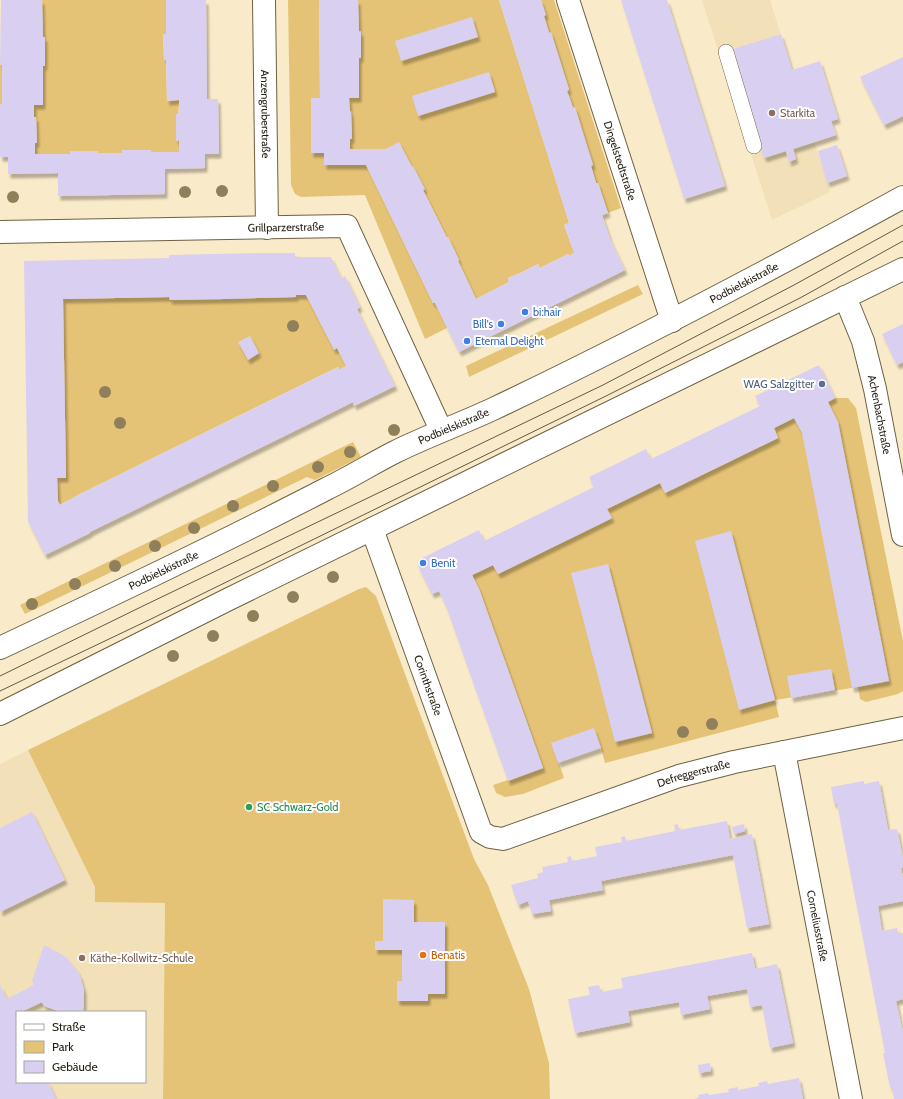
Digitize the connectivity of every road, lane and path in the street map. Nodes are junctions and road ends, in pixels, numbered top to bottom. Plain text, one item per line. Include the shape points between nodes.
1 (264, 0) edge
2 (568, 0) edge
3 (726, 52) dead end
4 (754, 146) dead end
5 (903, 197) edge
6 (267, 228) junction
7 (0, 232) edge
8 (903, 269) edge
9 (845, 297) junction
10 (672, 321) junction
11 (441, 430) junction
12 (372, 529) junction
13 (903, 535) edge
14 (0, 648) edge
15 (0, 714) edge
16 (903, 728) edge
17 (784, 752) junction
18 (490, 837) joint
19 (851, 1099) edge

1 - 6 street, Anzengruberstraße
2 - 10 street, Dingelstedtstraße
3 - 4 lane
5 - 10 street, Podbielskistraße
6 - 7 street, Grillparzerstraße
6 - 11 street, Grillparzerstraße via 347,226
8 - 9 street
9 - 12 street
9 - 13 street, Achenbachstraße via 863,341 875,389
10 - 11 street, Podbielskistraße via 490,410
11 - 14 street, Podbielskistraße via 100,601
12 - 15 street
12 - 18 street, Corinthstraße via 481,832
16 - 17 street, Defreggerstraße
17 - 18 street, Defreggerstraße via 679,776 503,838
17 - 19 street, Corneliusstraße

